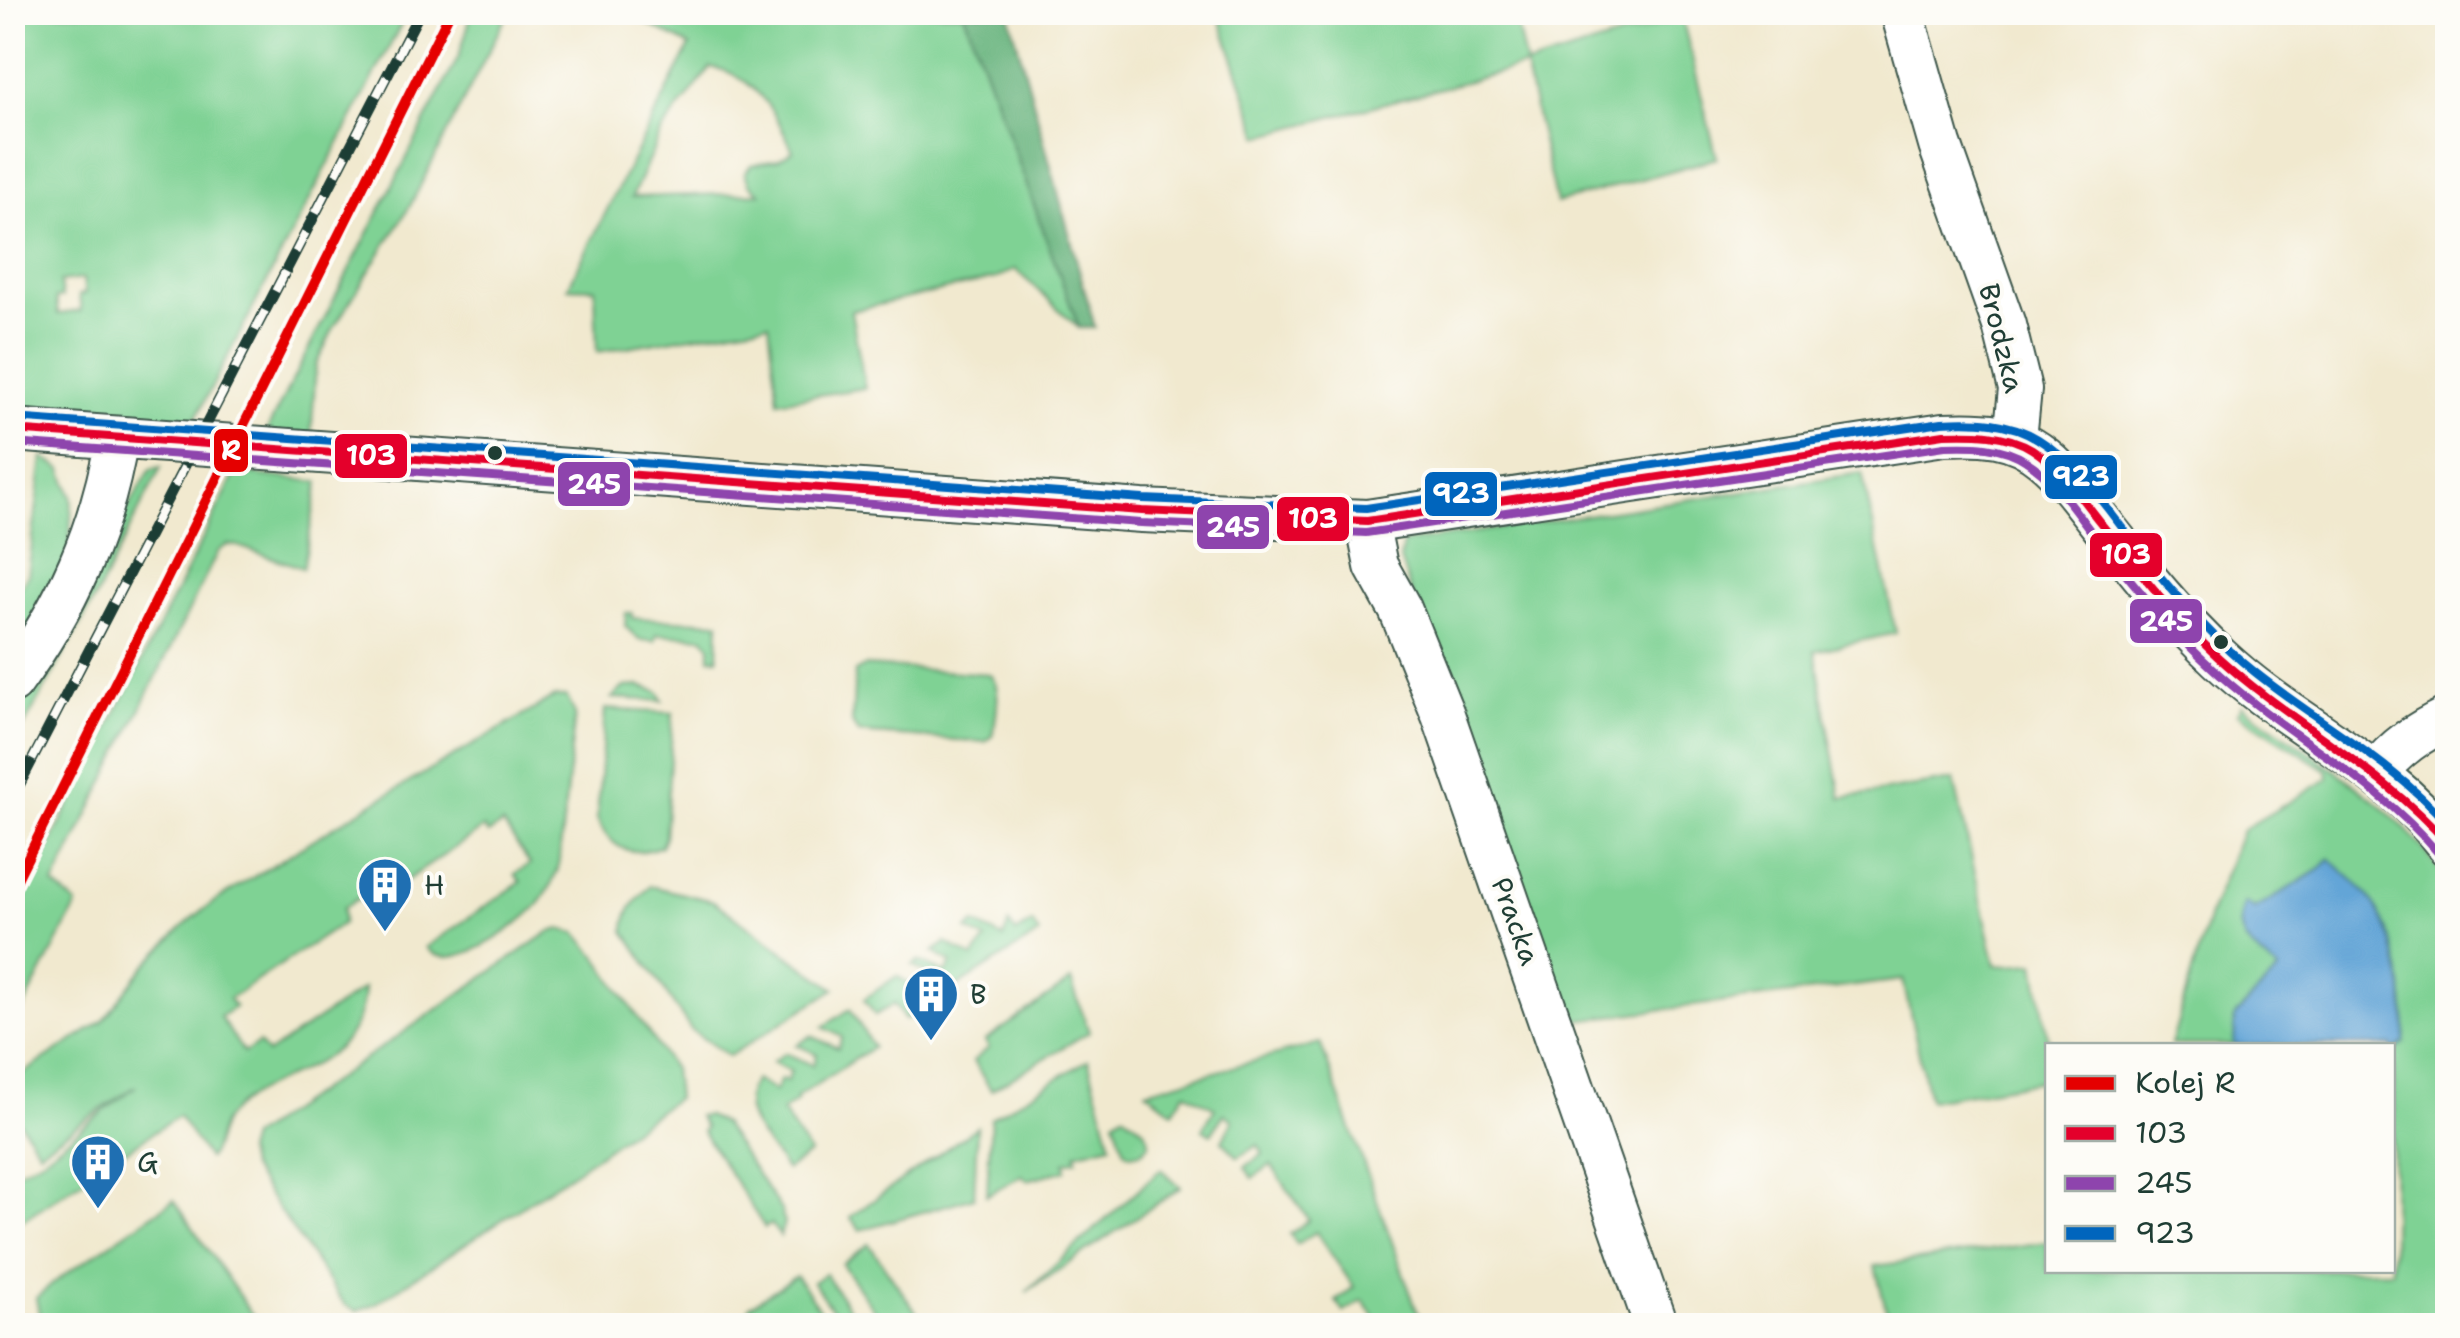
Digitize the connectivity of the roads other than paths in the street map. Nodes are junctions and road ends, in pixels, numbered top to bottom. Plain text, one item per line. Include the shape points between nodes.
1 (1902, 12) edge
2 (12, 430) edge
3 (118, 438) junction
4 (2015, 439) junction
5 (1366, 521) junction
6 (12, 682) edge
7 (2448, 718) edge
8 (2376, 773) junction
9 (2448, 845) edge
10 (1656, 1326) edge

1 - 4 street, Brodzka via 1940,144 2006,329 2020,389
2 - 3 street
3 - 5 street
3 - 6 street via 83,563
4 - 5 street via 1944,434
4 - 8 street via 2045,459 2220,659
5 - 10 street, Pracka via 1376,566 1443,714
7 - 8 street via 2391,754
8 - 9 street

